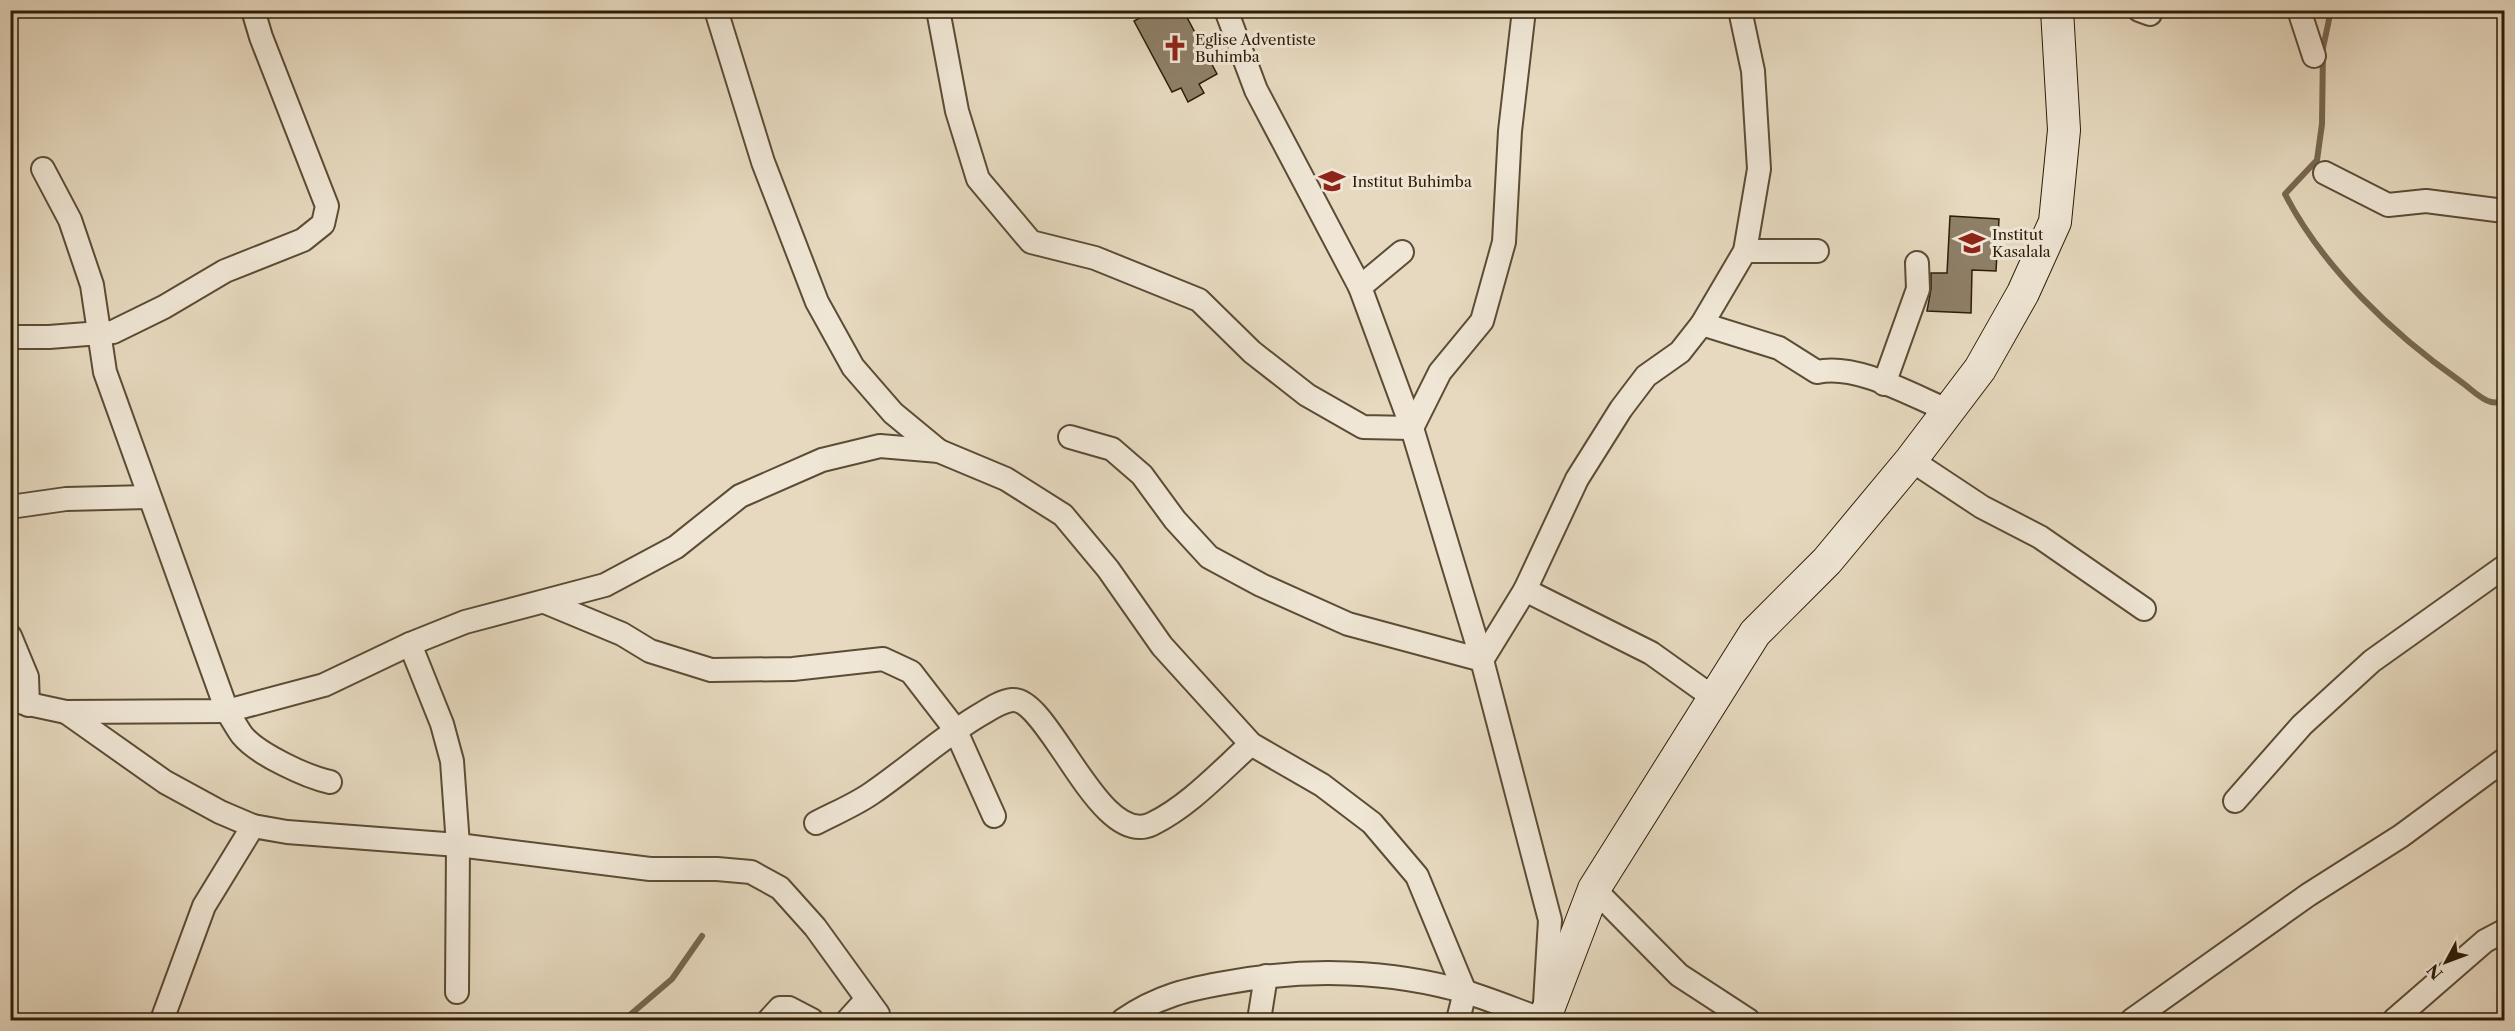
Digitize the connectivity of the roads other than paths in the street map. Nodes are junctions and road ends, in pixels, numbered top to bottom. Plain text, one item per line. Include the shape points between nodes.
1 (253, 10) edge
2 (716, 10) edge
3 (938, 10) edge
4 (1226, 10) edge
5 (1524, 10) edge
6 (1740, 10) edge
7 (2057, 10) edge
8 (2299, 10) edge
9 (2314, 56) dead end
10 (43, 169) dead end
11 (2325, 173) dead end
12 (2505, 211) edge
13 (1745, 251) junction
14 (1817, 251) dead end
15 (1402, 252) dead end
16 (1917, 263) dead end
17 (1360, 286) junction
18 (1702, 324) junction
19 (99, 334) junction
20 (10, 337) edge
21 (1884, 384) junction
22 (1947, 410) junction
23 (1412, 428) junction
24 (1070, 437) dead end
25 (939, 451) junction
26 (1911, 460) junction
27 (148, 496) junction
28 (10, 507) edge
29 (2505, 567) edge
30 (1525, 590) junction
31 (545, 602) junction
32 (2144, 609) dead end
33 (10, 636) edge
34 (410, 644) junction
35 (1482, 660) junction
36 (1714, 698) junction
37 (19, 702) edge
38 (227, 711) junction
39 (66, 712) junction
40 (955, 729) junction
41 (1251, 744) junction
42 (2505, 760) edge
43 (330, 782) dead end
44 (2235, 801) dead end
45 (994, 816) dead end
46 (816, 823) dead end
47 (253, 826) junction
48 (458, 845) junction
49 (1594, 889) junction
50 (2505, 931) edge
51 (1266, 976) junction
52 (457, 992) dead end
53 (1465, 992) junction
54 (162, 1020) edge
55 (769, 1020) edge
56 (812, 1020) edge
57 (848, 1020) edge
58 (1123, 1020) edge
59 (1259, 1020) edge
60 (1458, 1020) edge
61 (1544, 1020) edge
62 (1748, 1020) edge
63 (2132, 1020) edge
64 (2394, 1020) edge

1 - 19 street via 327,206 323,224 303,240 225,271 153,313 113,332
2 - 25 street via 763,162 817,302 854,367 893,413
3 - 23 street via 957,111 978,179 1031,242 1095,258 1199,300 1252,352 1307,395 1363,427
4 - 17 street via 1256,90
5 - 23 street via 1510,131 1504,242 1482,321 1440,372
6 - 13 street via 1754,71 1759,169
7 - 22 street via 2064,130 2055,222 2023,293 1980,369
8 - 9 street
10 - 19 street via 73,231 92,285
11 - 12 street via 2388,205 2426,201
13 - 14 street
13 - 18 street
15 - 17 street
16 - 21 street via 1918,289
17 - 23 street
18 - 21 street via 1779,348 1817,372 1830,369
18 - 30 street via 1680,352 1646,376 1621,409 1577,479
19 - 20 street
19 - 27 street via 105,372
21 - 22 street
22 - 26 street
23 - 35 street
24 - 35 street via 1112,450 1142,475 1209,557 1348,624
25 - 31 street via 880,446 822,460 740,496 676,548 605,585
25 - 41 street via 1006,478 1063,515 1108,569 1162,646
26 - 32 street via 1982,507 2040,537
26 - 36 street via 1827,561 1755,633
27 - 28 street via 66,499
27 - 38 street
29 - 44 street via 2372,660 2302,725
30 - 35 street
30 - 36 street via 1651,653
31 - 34 street via 465,622
31 - 40 street via 622,634 650,651 711,670 793,669 883,658 910,672
33 - 37 street via 27,677
34 - 38 street via 324,685
34 - 48 street via 442,724 452,761
35 - 61 street via 1550,920
36 - 49 street
37 - 39 street
38 - 39 street
38 - 43 street via 243,737 259,750 318,780
39 - 47 street via 165,782
40 - 41 street via 1004,702 1013,699 1026,703 1102,804 1120,822 1139,828 1152,824 1179,805
40 - 45 street
40 - 46 street via 871,794
41 - 53 street via 1322,785 1372,823 1417,876
42 - 63 street
47 - 48 street
47 - 54 street via 204,906
48 - 52 street
48 - 57 street via 650,869 751,872 780,888 815,927 872,1006
49 - 61 street
49 - 62 street via 1679,975
50 - 64 street via 2485,941
51 - 53 street via 1386,976
51 - 58 street via 1179,991
51 - 59 street
53 - 60 street
53 - 61 street
55 - 56 street via 780,1008 789,1008

